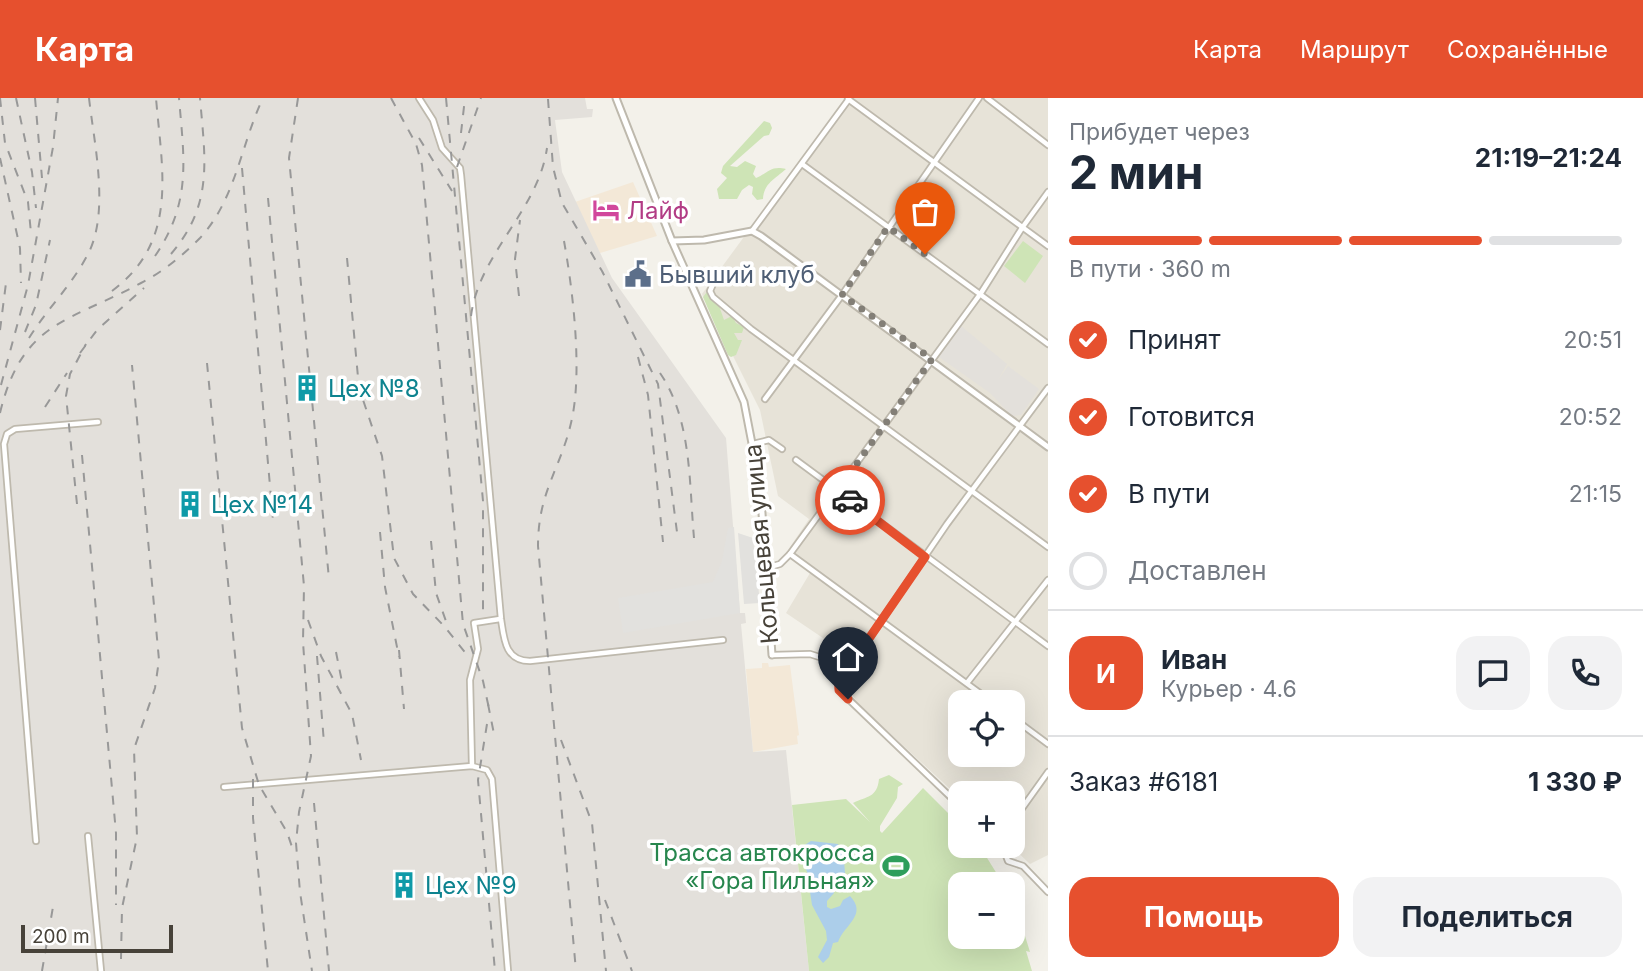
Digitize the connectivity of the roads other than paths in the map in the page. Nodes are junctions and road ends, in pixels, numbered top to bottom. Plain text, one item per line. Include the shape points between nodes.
1 (419, 98) edge
2 (616, 98) edge
3 (979, 98) edge
4 (988, 98) edge
5 (849, 99) edge
6 (1048, 145) edge
7 (932, 162) junction
8 (802, 164) junction
9 (1048, 192) edge
10 (888, 227) junction
11 (1022, 228) junction
12 (752, 232) junction
13 (672, 241) junction
14 (1048, 246) edge
15 (713, 285) dead end
16 (981, 293) junction
17 (842, 295) junction
18 (1048, 344) edge
19 (932, 359) junction
20 (792, 360) junction
21 (1048, 388) edge
22 (765, 399) dead end
23 (98, 422) dead end
24 (883, 425) junction
25 (1021, 426) junction
26 (753, 444) junction
27 (1048, 447) edge
28 (782, 449) dead end
29 (796, 460) dead end
30 (974, 490) junction
31 (837, 491) junction
32 (1048, 547) edge
33 (790, 554) junction
34 (925, 557) junction
35 (766, 568) junction
36 (1048, 580) edge
37 (500, 620) junction
38 (880, 621) junction
39 (1014, 622) junction
40 (723, 640) dead end
41 (1048, 646) edge
42 (772, 655) joint
43 (838, 663) junction
44 (967, 683) junction
45 (976, 690) edge
46 (1025, 727) edge
47 (1048, 744) edge
48 (471, 765) junction
49 (1048, 772) edge
50 (224, 787) dead end
51 (948, 795) edge
52 (1025, 804) edge
53 (88, 836) dead end
54 (36, 841) dead end
55 (1007, 858) edge
56 (1048, 892) edge
57 (101, 971) edge
58 (508, 971) edge

1 - 37 street via 433,120 442,149 460,168
2 - 13 street, Кольцевая улица
3 - 7 street
4 - 6 street
5 - 7 street
5 - 8 street
7 - 10 street
7 - 11 street
8 - 10 street
8 - 12 street
9 - 11 street
10 - 16 street
10 - 17 street
11 - 14 street
11 - 16 street
12 - 13 street
12 - 17 street
13 - 26 street, Кольцевая улица via 737,386
15 - 20 street via 713,297
16 - 18 street
16 - 19 street
17 - 19 street
17 - 20 street
19 - 24 street
19 - 25 street
20 - 22 street
20 - 24 street
21 - 25 street
23 - 54 street via 15,429 5,439
24 - 30 street
24 - 31 street
25 - 27 street
25 - 30 street
26 - 28 street via 769,440
26 - 35 street, Кольцевая улица
29 - 31 street
30 - 32 street
30 - 34 street
31 - 33 street
31 - 34 street
33 - 35 street via 780,564
33 - 38 street
34 - 38 street
34 - 39 street
35 - 42 street, Кольцевая улица
36 - 39 street
37 - 40 street via 507,650 522,661
37 - 48 street via 474,622 478,649 470,680
38 - 43 street via 859,653
38 - 44 street
39 - 41 street
39 - 44 street
42 - 43 street, Кольцевая улица via 810,654
43 - 51 street via 839,690
44 - 45 street
46 - 47 street
48 - 50 street
48 - 58 street via 487,770 492,779
49 - 52 street
53 - 57 street
55 - 56 street via 1023,866

